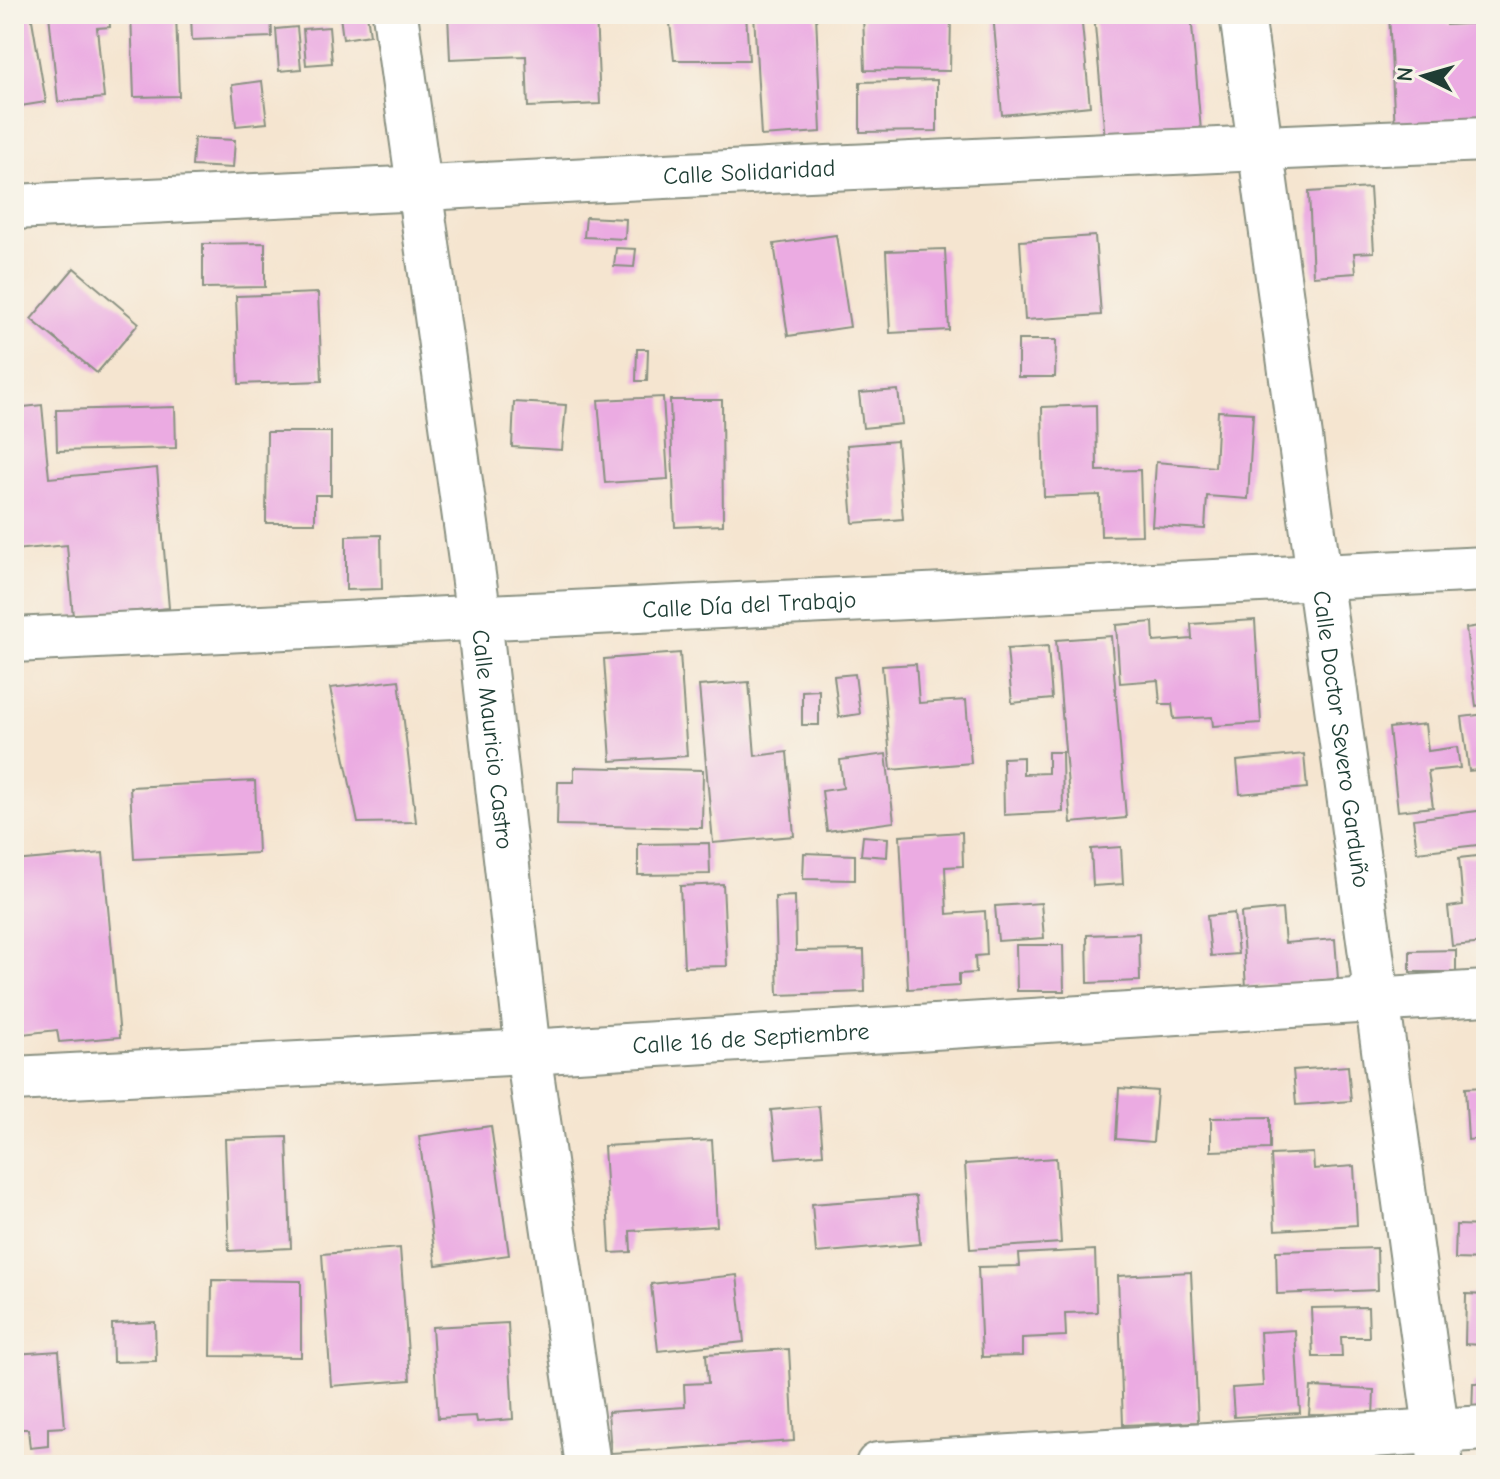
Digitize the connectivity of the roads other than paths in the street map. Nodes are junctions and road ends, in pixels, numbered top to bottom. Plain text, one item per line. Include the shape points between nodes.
1 (395, 14) edge
2 (1242, 14) edge
3 (1486, 139) edge
4 (1261, 148) junction
5 (419, 190) junction
6 (14, 207) edge
7 (1486, 569) edge
8 (1320, 578) junction
9 (479, 618) junction
10 (14, 640) edge
11 (1486, 993) edge
12 (1377, 998) junction
13 (528, 1052) junction
14 (14, 1079) edge
15 (1486, 1428) edge
16 (1439, 1448) edge
17 (588, 1465) edge
18 (878, 1465) edge

1 - 5 street, Calle Mauricio Castro
2 - 4 street, Calle Doctor Severo Garduño
3 - 4 street, Calle Solidaridad
4 - 5 street, Calle Solidaridad
4 - 8 street, Calle Doctor Severo Garduño
5 - 6 street, Calle Solidaridad
5 - 9 street, Calle Mauricio Castro
7 - 8 street, Calle Día del Trabajo
8 - 9 street, Calle Día del Trabajo
8 - 12 street, Calle Doctor Severo Garduño
9 - 10 street, Calle Día del Trabajo
9 - 13 street, Calle Mauricio Castro
11 - 12 street, Calle 16 de Septiembre
12 - 13 street, Calle 16 de Septiembre
12 - 16 street, Calle Doctor Severo Garduño
13 - 14 street, Calle 16 de Septiembre
13 - 17 street, Calle Mauricio Castro
15 - 16 street
16 - 18 street

